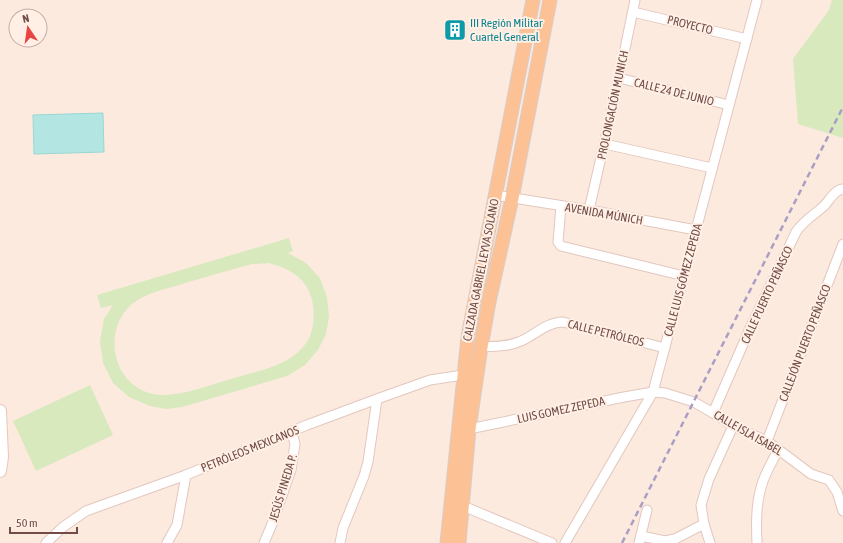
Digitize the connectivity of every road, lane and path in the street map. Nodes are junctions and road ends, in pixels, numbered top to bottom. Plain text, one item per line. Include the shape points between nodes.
1 (533, 0) edge
2 (550, 0) edge
3 (635, 0) edge
4 (757, 0) edge
5 (633, 12) junction
6 (746, 39) junction
7 (619, 78) junction
8 (729, 105) junction
9 (605, 144) junction
10 (712, 168) junction
11 (841, 189) edge
12 (495, 195) junction
13 (512, 198) junction
14 (561, 206) junction
15 (589, 210) junction
16 (696, 230) junction
17 (843, 244) edge
18 (684, 276) junction
19 (481, 347) junction
20 (665, 348) junction
21 (463, 375) junction
22 (653, 392) junction
23 (377, 398) junction
24 (0, 411) edge
25 (713, 413) junction
26 (733, 426) junction
27 (469, 429) junction
28 (292, 432) junction
29 (767, 442) junction
30 (778, 450) junction
31 (1, 457) edge
32 (0, 471) edge
33 (186, 475) junction
34 (463, 506) junction
35 (842, 507) edge
36 (647, 510) dead end
37 (704, 524) junction
38 (640, 540) edge
39 (675, 541) edge
40 (46, 543) edge
41 (167, 543) edge
42 (264, 543) edge
43 (340, 543) edge
44 (447, 543) edge
45 (459, 543) edge
46 (552, 543) edge
47 (565, 543) edge
48 (710, 543) edge
49 (757, 543) edge

1 - 12 main road, CALZADA GABRIEL LEYVA SOLANO
2 - 13 main road, CALZADA GABRIEL LEYVA SOLANO
3 - 5 street, PROLONGACIÓN MUNICH
4 - 6 street, CALLE LUIS GÓMEZ ZEPEDA
5 - 6 street, PROYECTO
5 - 7 street, PROLONGACIÓN MUNICH
6 - 8 street, CALLE LUIS GÓMEZ ZEPEDA
7 - 8 street, CALLE 24 DE JUNIO
7 - 9 street, PROLONGACIÓN MUNICH
8 - 10 street, CALLE LUIS GÓMEZ ZEPEDA
9 - 10 street
9 - 15 street, PROLONGACIÓN MUNICH
10 - 16 street, CALLE LUIS GÓMEZ ZEPEDA
11 - 25 street, CALLE PUERTO PEÑASCO via 796,232
12 - 13 street, AVENIDA MÚNICH
12 - 21 main road, CALZADA GABRIEL LEYVA SOLANO
13 - 14 street, AVENIDA MÚNICH
13 - 19 main road, CALZADA GABRIEL LEYVA SOLANO via 488,302
14 - 15 street, AVENIDA MÚNICH
14 - 18 street via 558,242 561,246
15 - 16 street, AVENIDA MÚNICH
16 - 18 street, CALLE LUIS GÓMEZ ZEPEDA
17 - 29 street, CALLEJÓN PUERTO PEÑASCO
18 - 20 street, CALLE LUIS GÓMEZ ZEPEDA
19 - 20 street, CALLE PETRÓLEOS via 515,344 556,322 563,322
19 - 27 main road, CALZADA GABRIEL LEYVA SOLANO
20 - 22 street, CALLE LUIS GÓMEZ ZEPEDA
21 - 23 street, PETRÓLEOS MEXICANOS via 430,380
21 - 44 main road, CALZADA GABRIEL LEYVA SOLANO
22 - 25 street, CALLE ISLA ISABEL via 683,398
22 - 27 street, LUIS GOMEZ ZEPEDA
22 - 47 street, CALLE LUIS GÓMEZ ZEPEDA
23 - 28 street, PETRÓLEOS MEXICANOS
23 - 43 street via 368,462 343,528
24 - 31 main road
25 - 26 street, CALLE ISLA ISABEL
26 - 29 street, CALLE ISLA ISABEL
26 - 37 street via 709,479 701,505
27 - 34 main road, CALZADA GABRIEL LEYVA SOLANO
28 - 33 street, PETRÓLEOS MEXICANOS
28 - 42 street, JESÚS PINEDA P. via 295,444 291,470
29 - 30 street, CALLE ISLA ISABEL
30 - 35 street, CALLE ISLA ISABEL via 811,474 829,480 837,492
30 - 49 street via 760,493
31 - 32 main road
33 - 40 street, PETRÓLEOS MEXICANOS via 86,511
33 - 41 street via 177,525
34 - 45 main road, CALZADA GABRIEL LEYVA SOLANO
34 - 46 street
36 - 38 street
37 - 39 street
37 - 48 street
38 - 39 street

